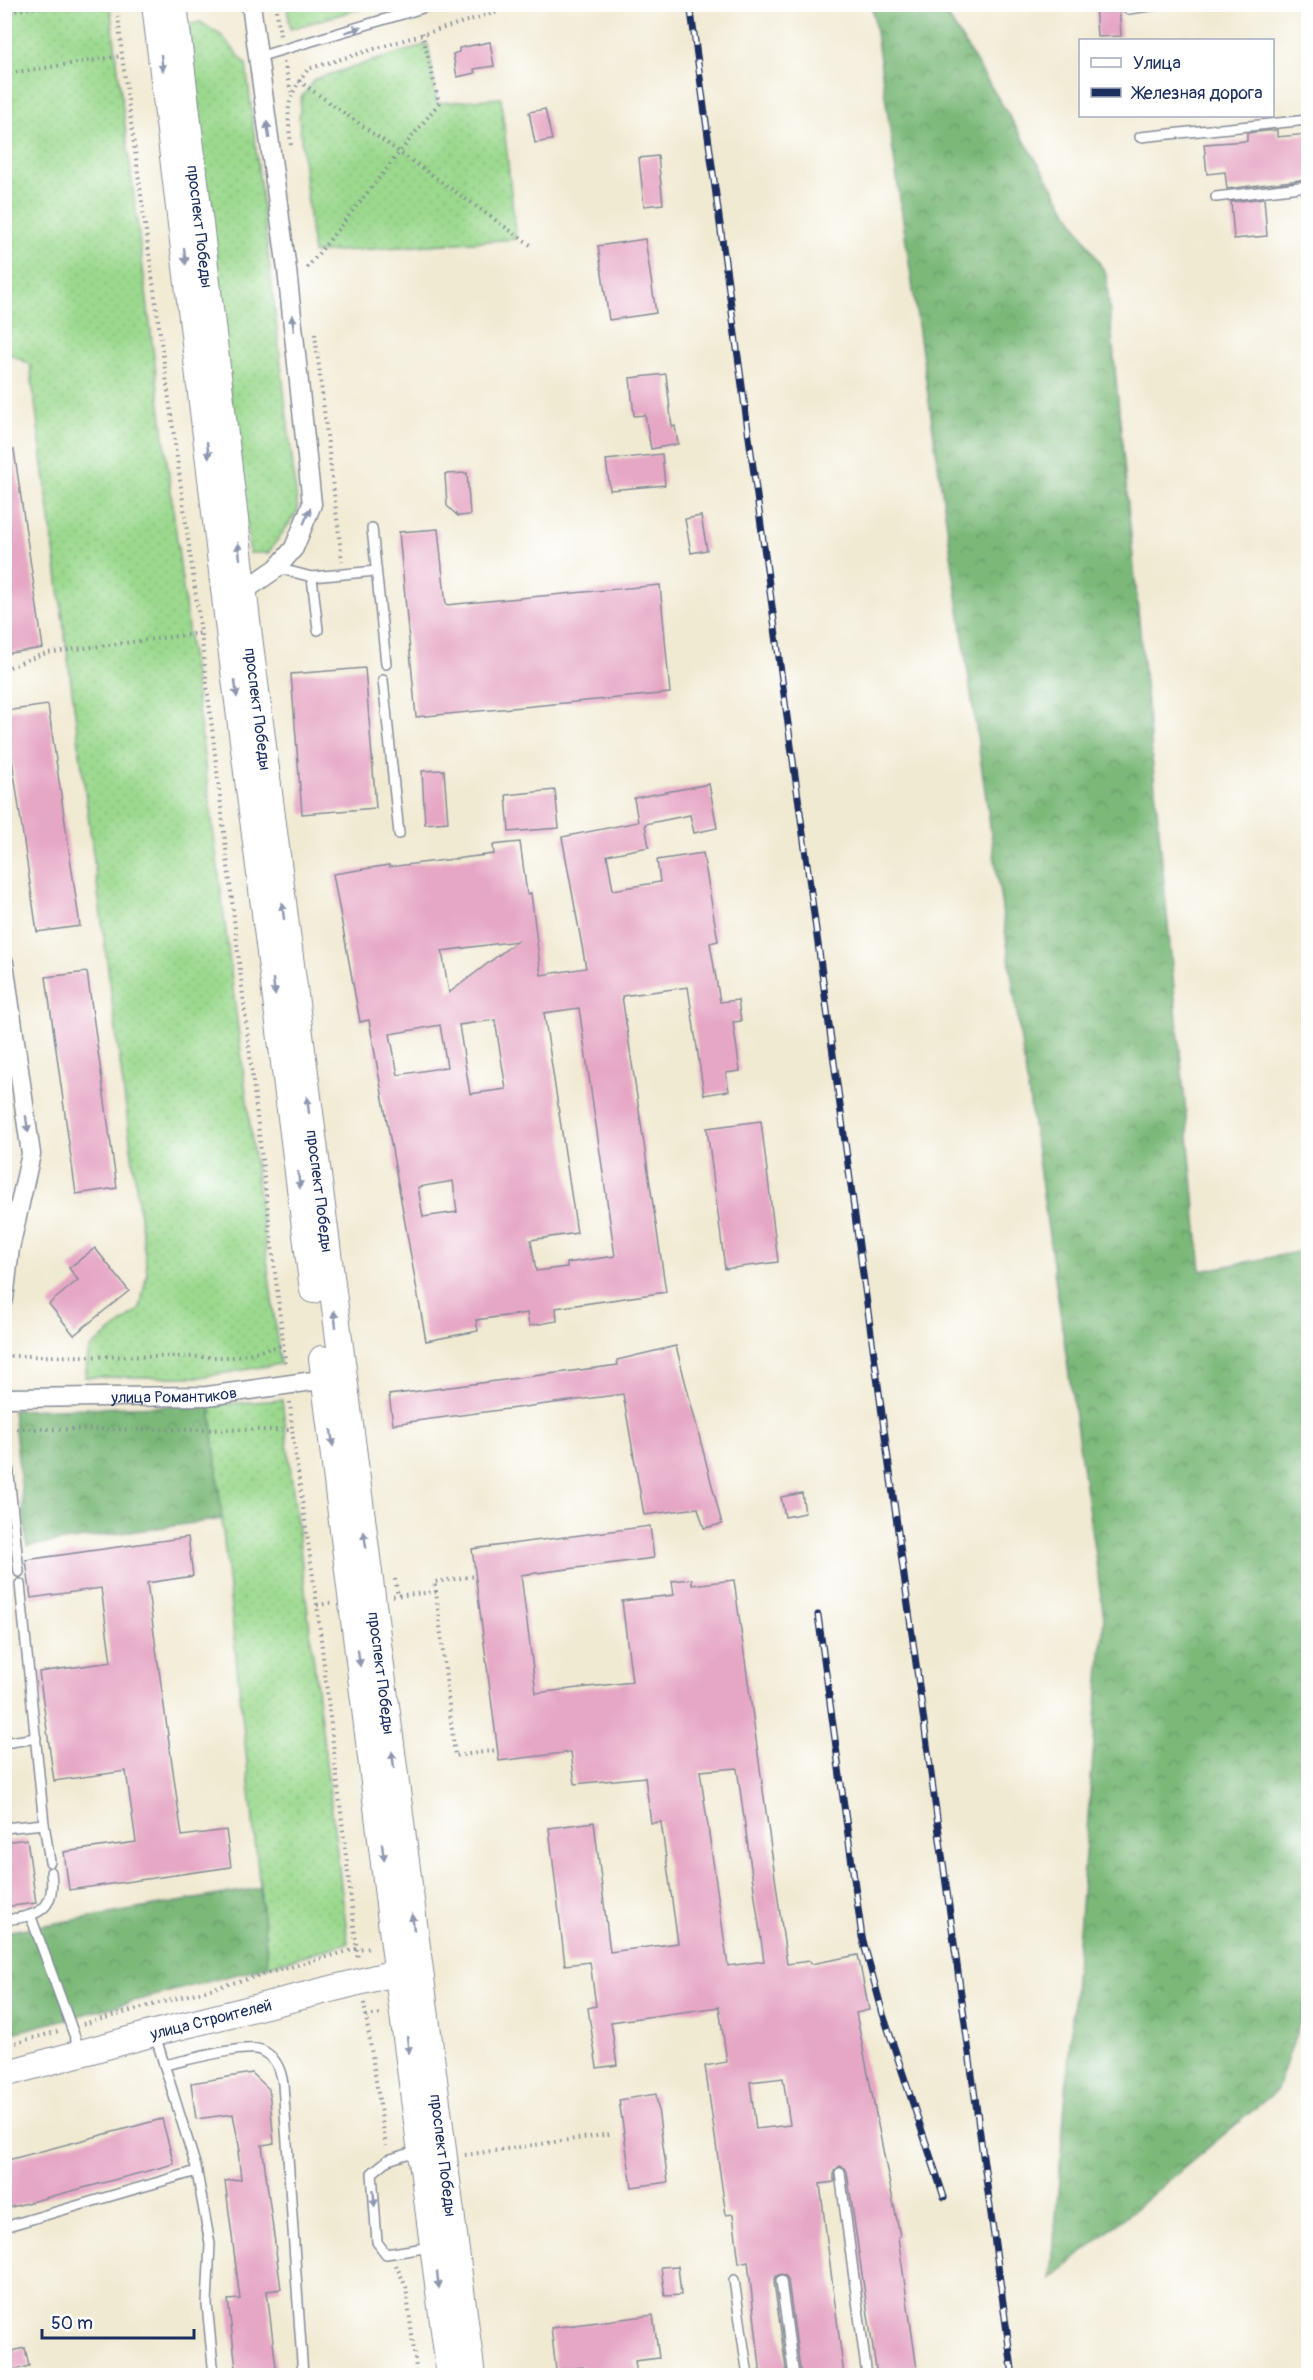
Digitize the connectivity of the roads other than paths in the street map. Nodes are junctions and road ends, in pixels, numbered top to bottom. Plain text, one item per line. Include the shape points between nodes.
1 (155, 4) edge
2 (174, 4) edge
3 (251, 4) edge
4 (436, 4) edge
5 (1165, 4) edge
6 (1128, 9) dead end
7 (258, 57) junction
8 (1308, 120) edge
9 (1140, 137) dead end
10 (1308, 186) edge
11 (1216, 197) dead end
12 (372, 528) dead end
13 (277, 568) junction
14 (376, 571) junction
15 (312, 577) junction
16 (234, 592) junction
17 (318, 630) dead end
18 (386, 664) dead end
19 (383, 680) dead end
20 (399, 834) dead end
21 (4, 963) edge
22 (4, 1299) edge
23 (334, 1378) junction
24 (4, 1398) edge
25 (5, 1428) edge
26 (19, 1572) dead end
27 (20, 1584) dead end
28 (36, 1738) junction
29 (4, 1743) edge
30 (44, 1824) junction
31 (4, 1828) edge
32 (31, 1917) junction
33 (4, 1920) edge
34 (408, 1970) junction
35 (154, 2033) junction
36 (81, 2053) junction
37 (165, 2065) junction
38 (4, 2074) edge
39 (421, 2150) junction
40 (197, 2171) junction
41 (840, 2173) dead end
42 (4, 2227) edge
43 (444, 2245) junction
44 (734, 2280) dead end
45 (781, 2281) dead end
46 (214, 2376) edge
47 (303, 2376) edge
48 (450, 2376) edge
49 (472, 2376) edge
50 (748, 2376) edge
51 (794, 2376) edge
52 (867, 2376) edge

1 -> 16 main road, проспект Победы
16 -> 2 main road, проспект Победы
3 - 7 street
7 -> 4 lane
5 - 6 lane
13 -> 7 street via 294,548 312,504 287,270
8 - 9 lane
10 - 11 lane
12 - 14 lane
13 - 15 lane
13 - 16 street
14 - 15 lane
14 - 18 lane
15 - 17 lane
16 - 23 main road, проспект Победы
19 - 20 lane
21 -> 22 street via 31,1154 10,1248
23 - 24 street, улица Романтиков via 207,1396
34 -> 23 main road, проспект Победы via 383,1671
23 -> 34 main road, проспект Победы via 394,1945
25 - 26 lane
27 - 28 lane
28 - 29 lane
28 - 30 lane
30 - 31 lane
30 - 32 lane via 54,1890 46,1906
32 - 33 lane
32 - 36 lane
34 - 35 main road, улица Строителей
34 -> 39 main road, проспект Победы
34 - 43 main road, проспект Победы
35 - 36 main road, улица Строителей
35 - 37 lane
36 - 38 main road, улица Строителей
37 - 40 lane
37 - 47 lane via 244,2048 261,2050 280,2069
39 - 43 main road, проспект Победы
39 -> 43 lane via 388,2160 372,2173 377,2242 386,2254
40 - 42 lane
40 - 46 lane via 210,2244 207,2304
41 - 52 lane
43 -> 48 main road, проспект Победы
43 - 49 main road, проспект Победы
44 - 50 lane
45 - 51 lane

